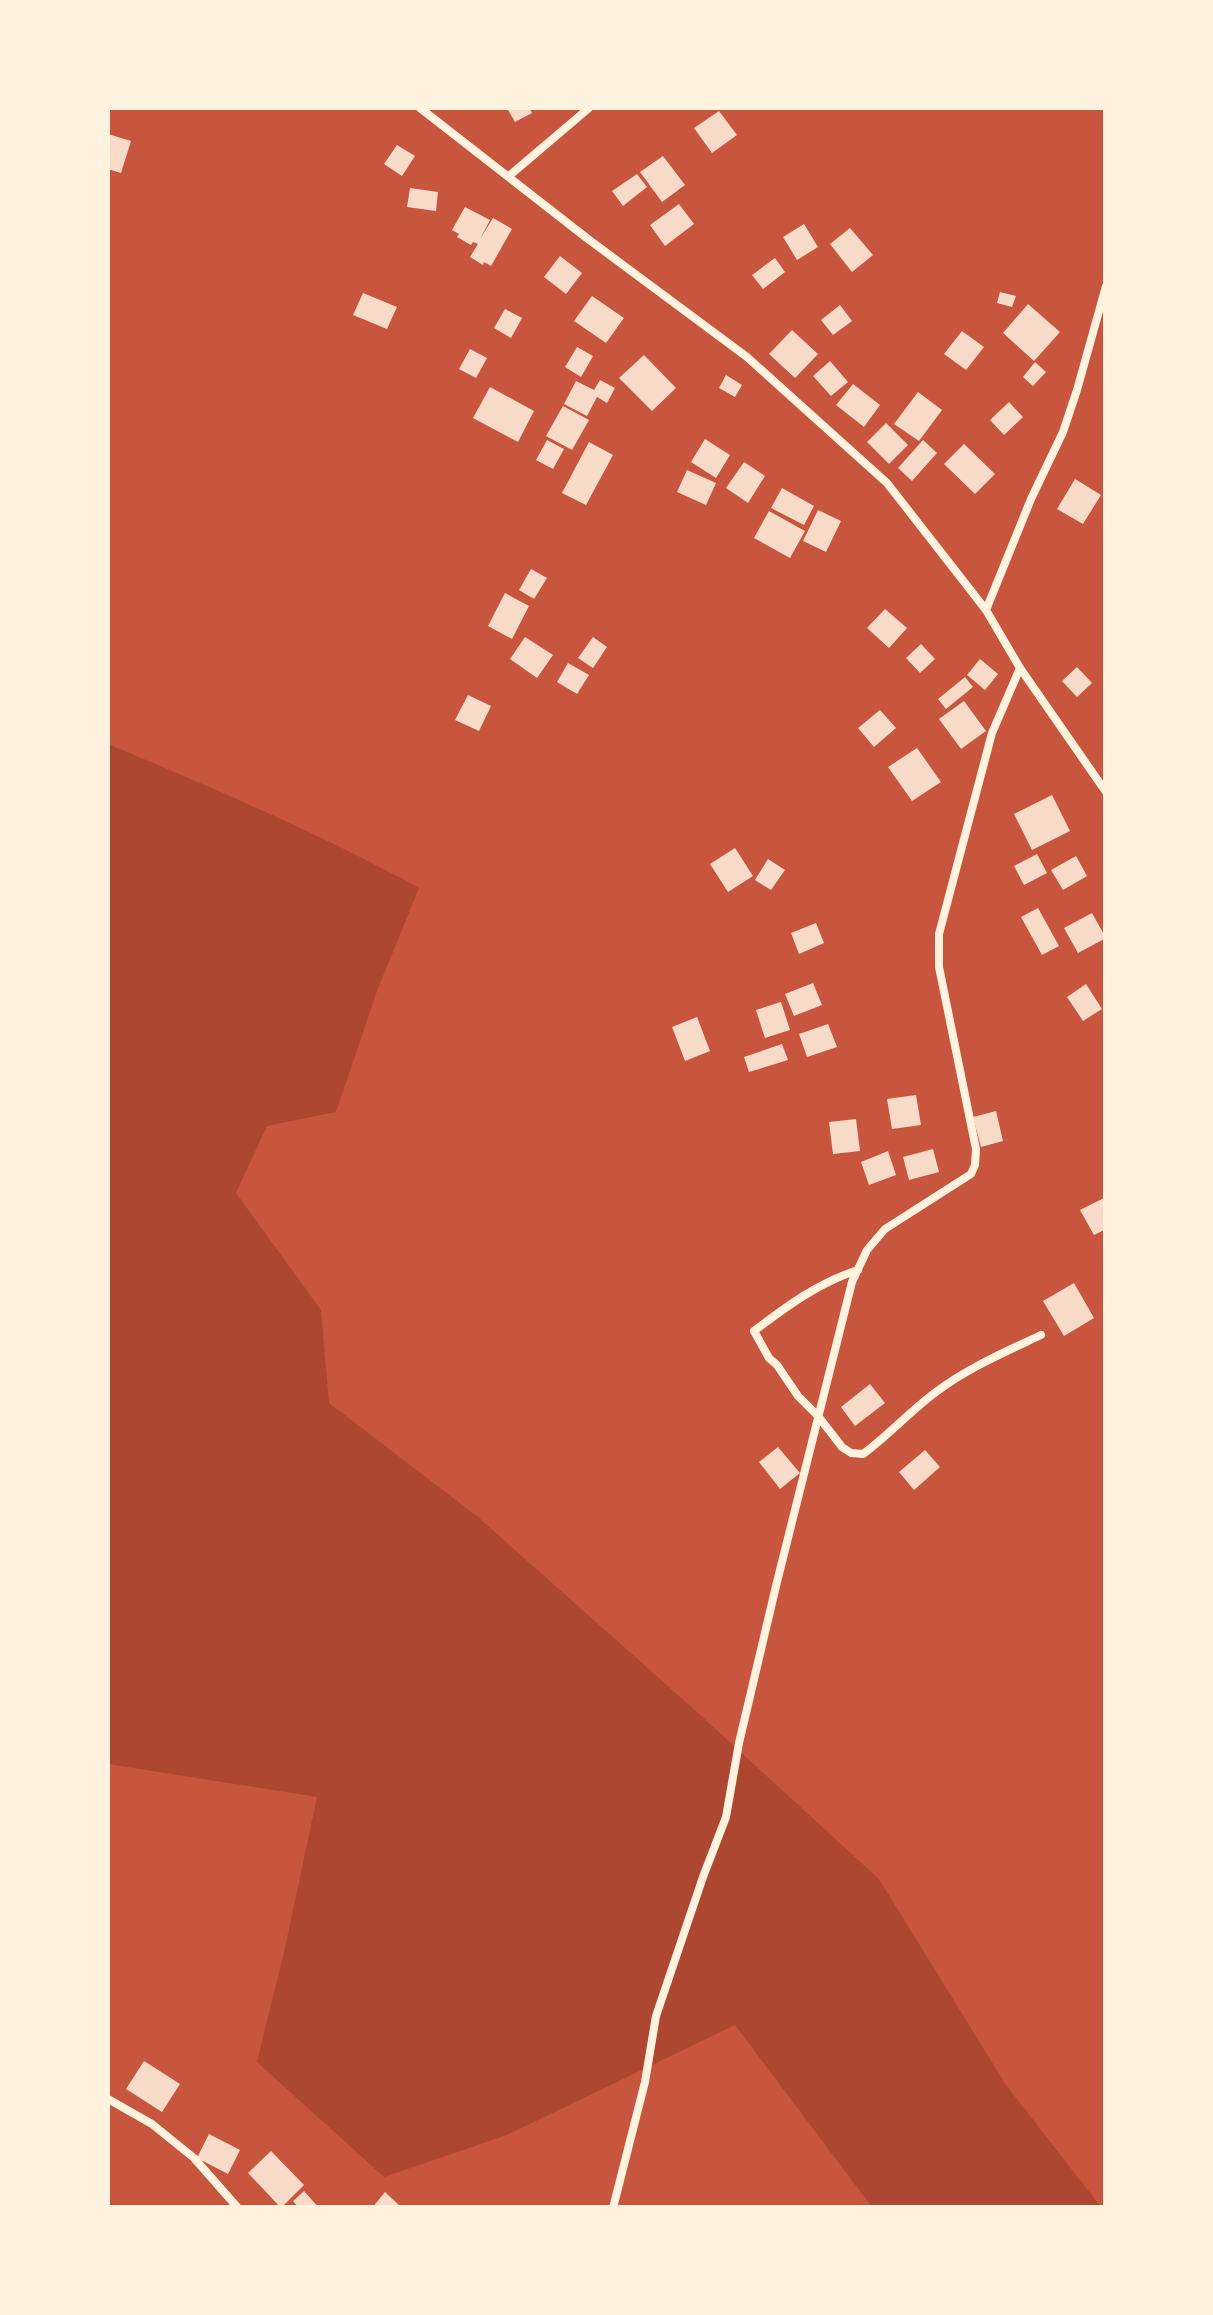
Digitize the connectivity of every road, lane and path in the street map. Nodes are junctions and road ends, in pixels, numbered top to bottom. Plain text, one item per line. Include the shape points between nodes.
1 (420, 108) edge
2 (589, 108) edge
3 (508, 176) junction
4 (1106, 286) edge
5 (986, 610) junction
6 (1020, 668) junction
7 (1106, 792) edge
8 (858, 1270) junction
9 (1041, 1336) dead end
10 (818, 1416) junction
11 (108, 2099) edge
12 (238, 2208) edge
13 (613, 2208) edge

1 - 3 street
2 - 3 street
3 - 5 street via 747,357 886,483
4 - 5 street via 1063,432
5 - 6 street
6 - 7 street
6 - 8 street via 992,733 940,934 938,967 975,1165 971,1174 885,1228
8 - 10 street
8 - 10 street via 809,1290 754,1331 768,1358
9 - 10 street via 935,1392 862,1454 842,1447
10 - 13 street via 726,1817 656,2016
11 - 12 street via 194,2158

